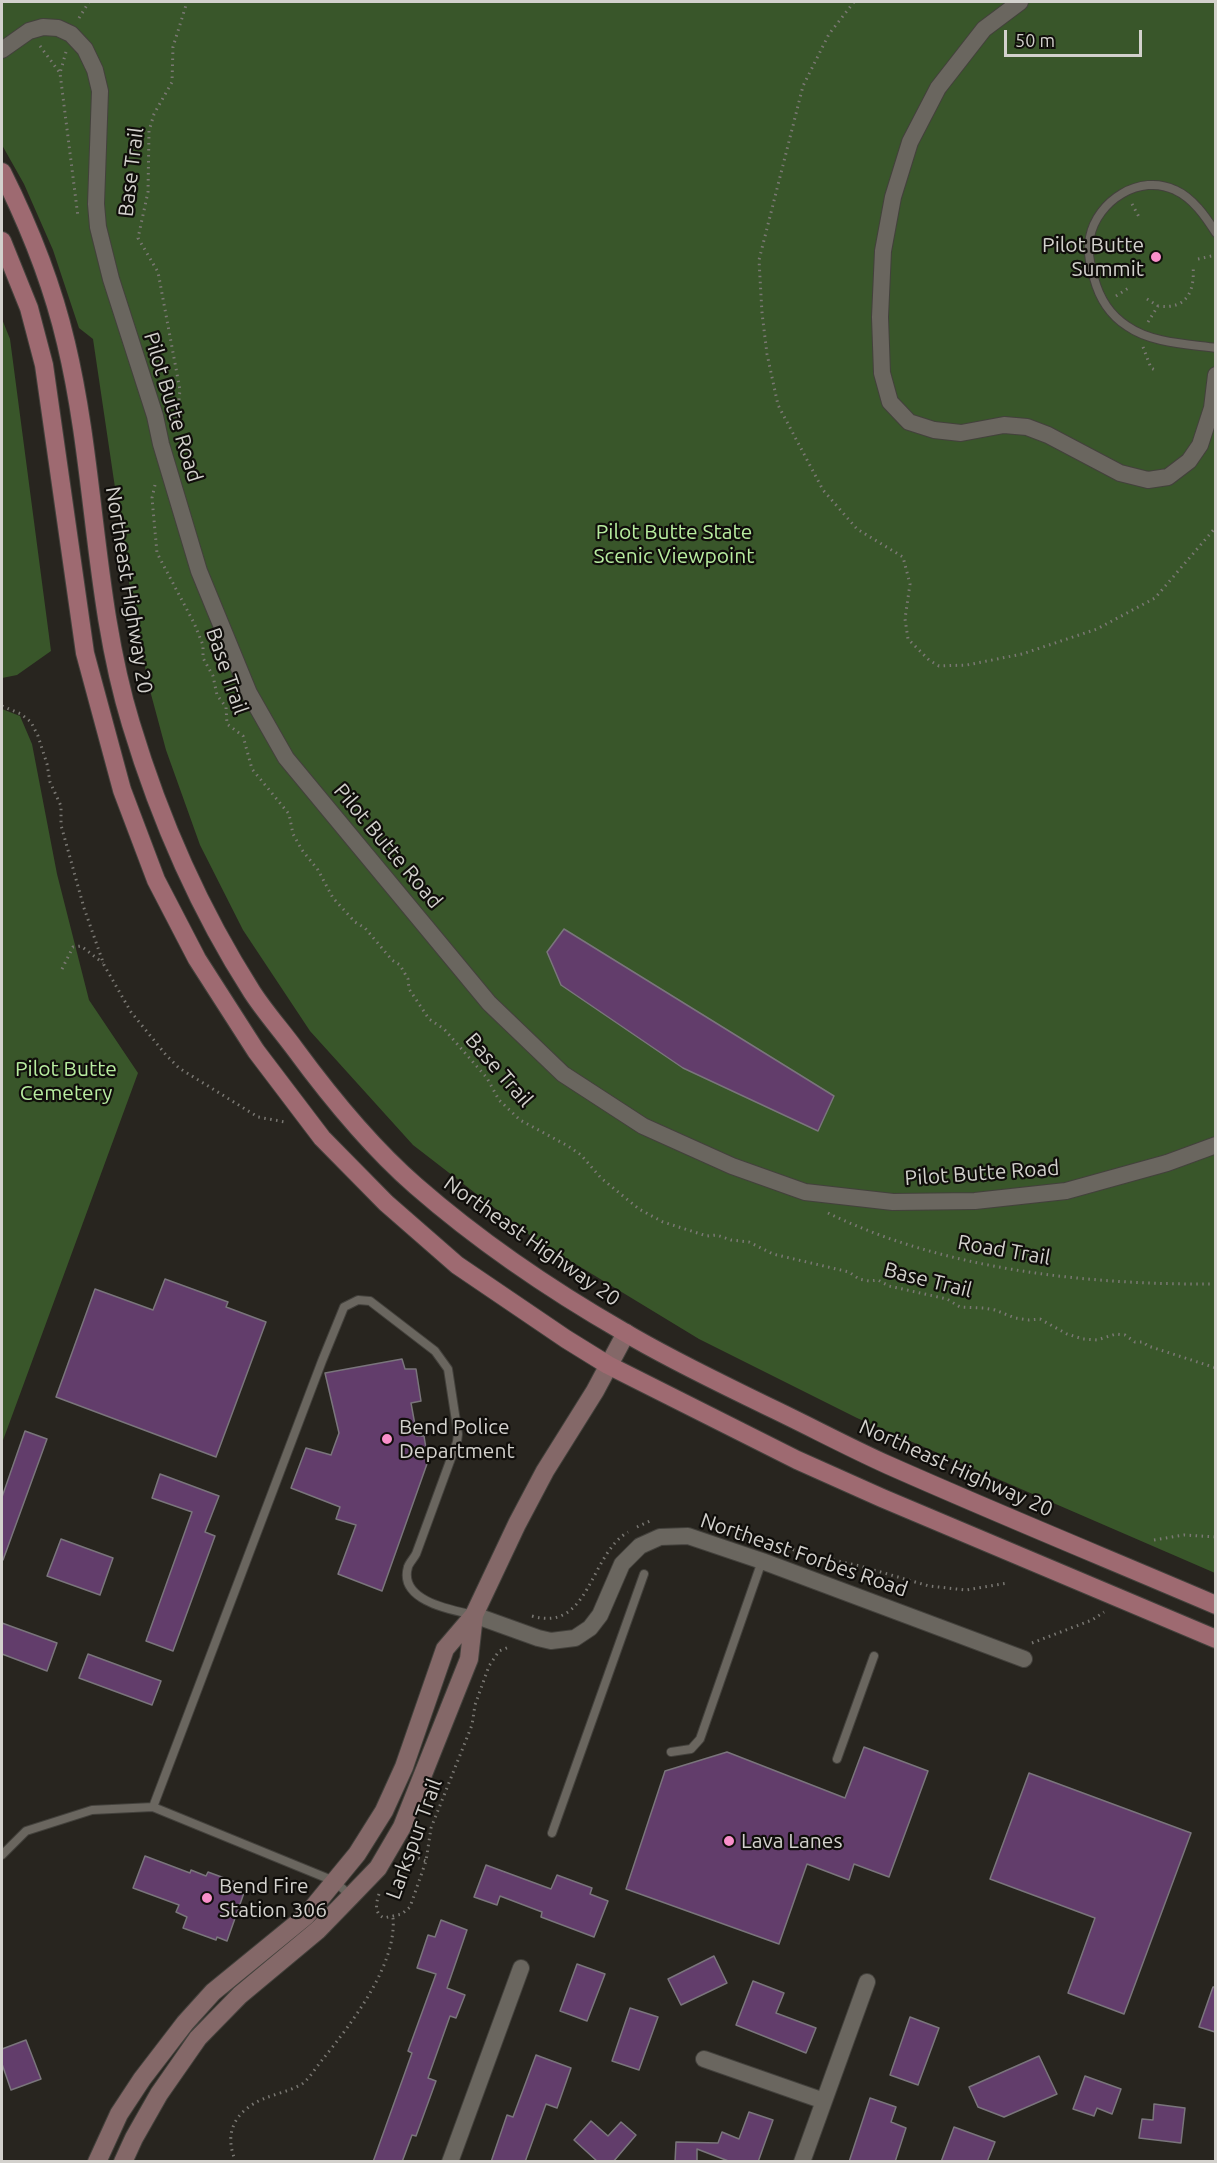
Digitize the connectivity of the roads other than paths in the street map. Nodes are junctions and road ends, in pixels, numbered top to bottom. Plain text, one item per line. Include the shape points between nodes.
1 (1020, 2) edge
2 (2, 50) edge
3 (2, 172) edge
4 (1215, 233) edge
5 (2, 241) edge
6 (1215, 348) edge
7 (1215, 375) edge
8 (1215, 1146) edge
9 (626, 1333) junction
10 (608, 1365) junction
11 (762, 1561) junction
12 (644, 1574) dead end
13 (1215, 1605) edge
14 (474, 1615) junction
15 (1215, 1639) edge
16 (1027, 1651) road end
17 (874, 1656) dead end
18 (672, 1752) dead end
19 (837, 1759) dead end
20 (153, 1807) junction
21 (552, 1833) dead end
22 (2, 1855) edge
23 (334, 1881) junction
24 (351, 1896) junction
25 (521, 1968) dead end
26 (867, 1982) dead end
27 (704, 2059) dead end
28 (824, 2101) junction
29 (97, 2162) edge
30 (123, 2162) edge
31 (450, 2162) edge
32 (802, 2162) edge

1 - 7 street via 984,29 938,88 910,142 893,198 883,251 882,373 890,402 909,422 934,430 1026,427 1120,473 1149,480 1168,477 1189,461 1200,445 1212,408
2 - 8 street, Pilot Butte Road via 29,31 58,28 71,34 85,49 95,69 100,91 98,227 199,571 249,693 286,758 489,1003 563,1074 643,1126 732,1166 806,1192 893,1202 975,1201 1066,1191
3 - 9 main road, Northeast Highway 20 via 39,256 65,341 75,387 109,636 124,703 149,782 203,906 253,993 354,1125 414,1184 479,1237
4 - 6 lane via 1195,205 1175,190 1143,186 1126,191 1102,210 1090,237 1089,251 1096,288 1115,317 1141,334
5 - 10 main road via 29,308 44,365 86,653 119,779 156,880 197,959 256,1051 322,1138 386,1203 457,1265
9 - 10 main road
9 - 13 main road, Northeast Highway 20 via 884,1463
10 - 14 main road via 545,1471
10 - 15 main road via 797,1460
11 - 14 street, Northeast Forbes Road via 688,1536 660,1537 640,1546 622,1564 600,1615 575,1638 538,1638
11 - 16 street, Northeast Forbes Road
11 - 18 lane via 700,1740 691,1749
12 - 21 lane
14 - 20 lane via 442,1608 416,1594 408,1582 408,1567 458,1434 448,1369 435,1350 370,1300 358,1300 344,1307 322,1361
14 - 23 main road via 445,1649 404,1767 384,1811 357,1854
14 - 24 main road via 469,1659 402,1827 378,1868
17 - 19 lane
20 - 22 lane via 92,1810 26,1831
20 - 23 lane
23 - 24 lane
23 - 29 main road via 306,1916 213,1992 185,2023 119,2114
24 - 30 main road via 198,2038 159,2094
25 - 31 street
26 - 28 street
27 - 28 street
28 - 32 street

